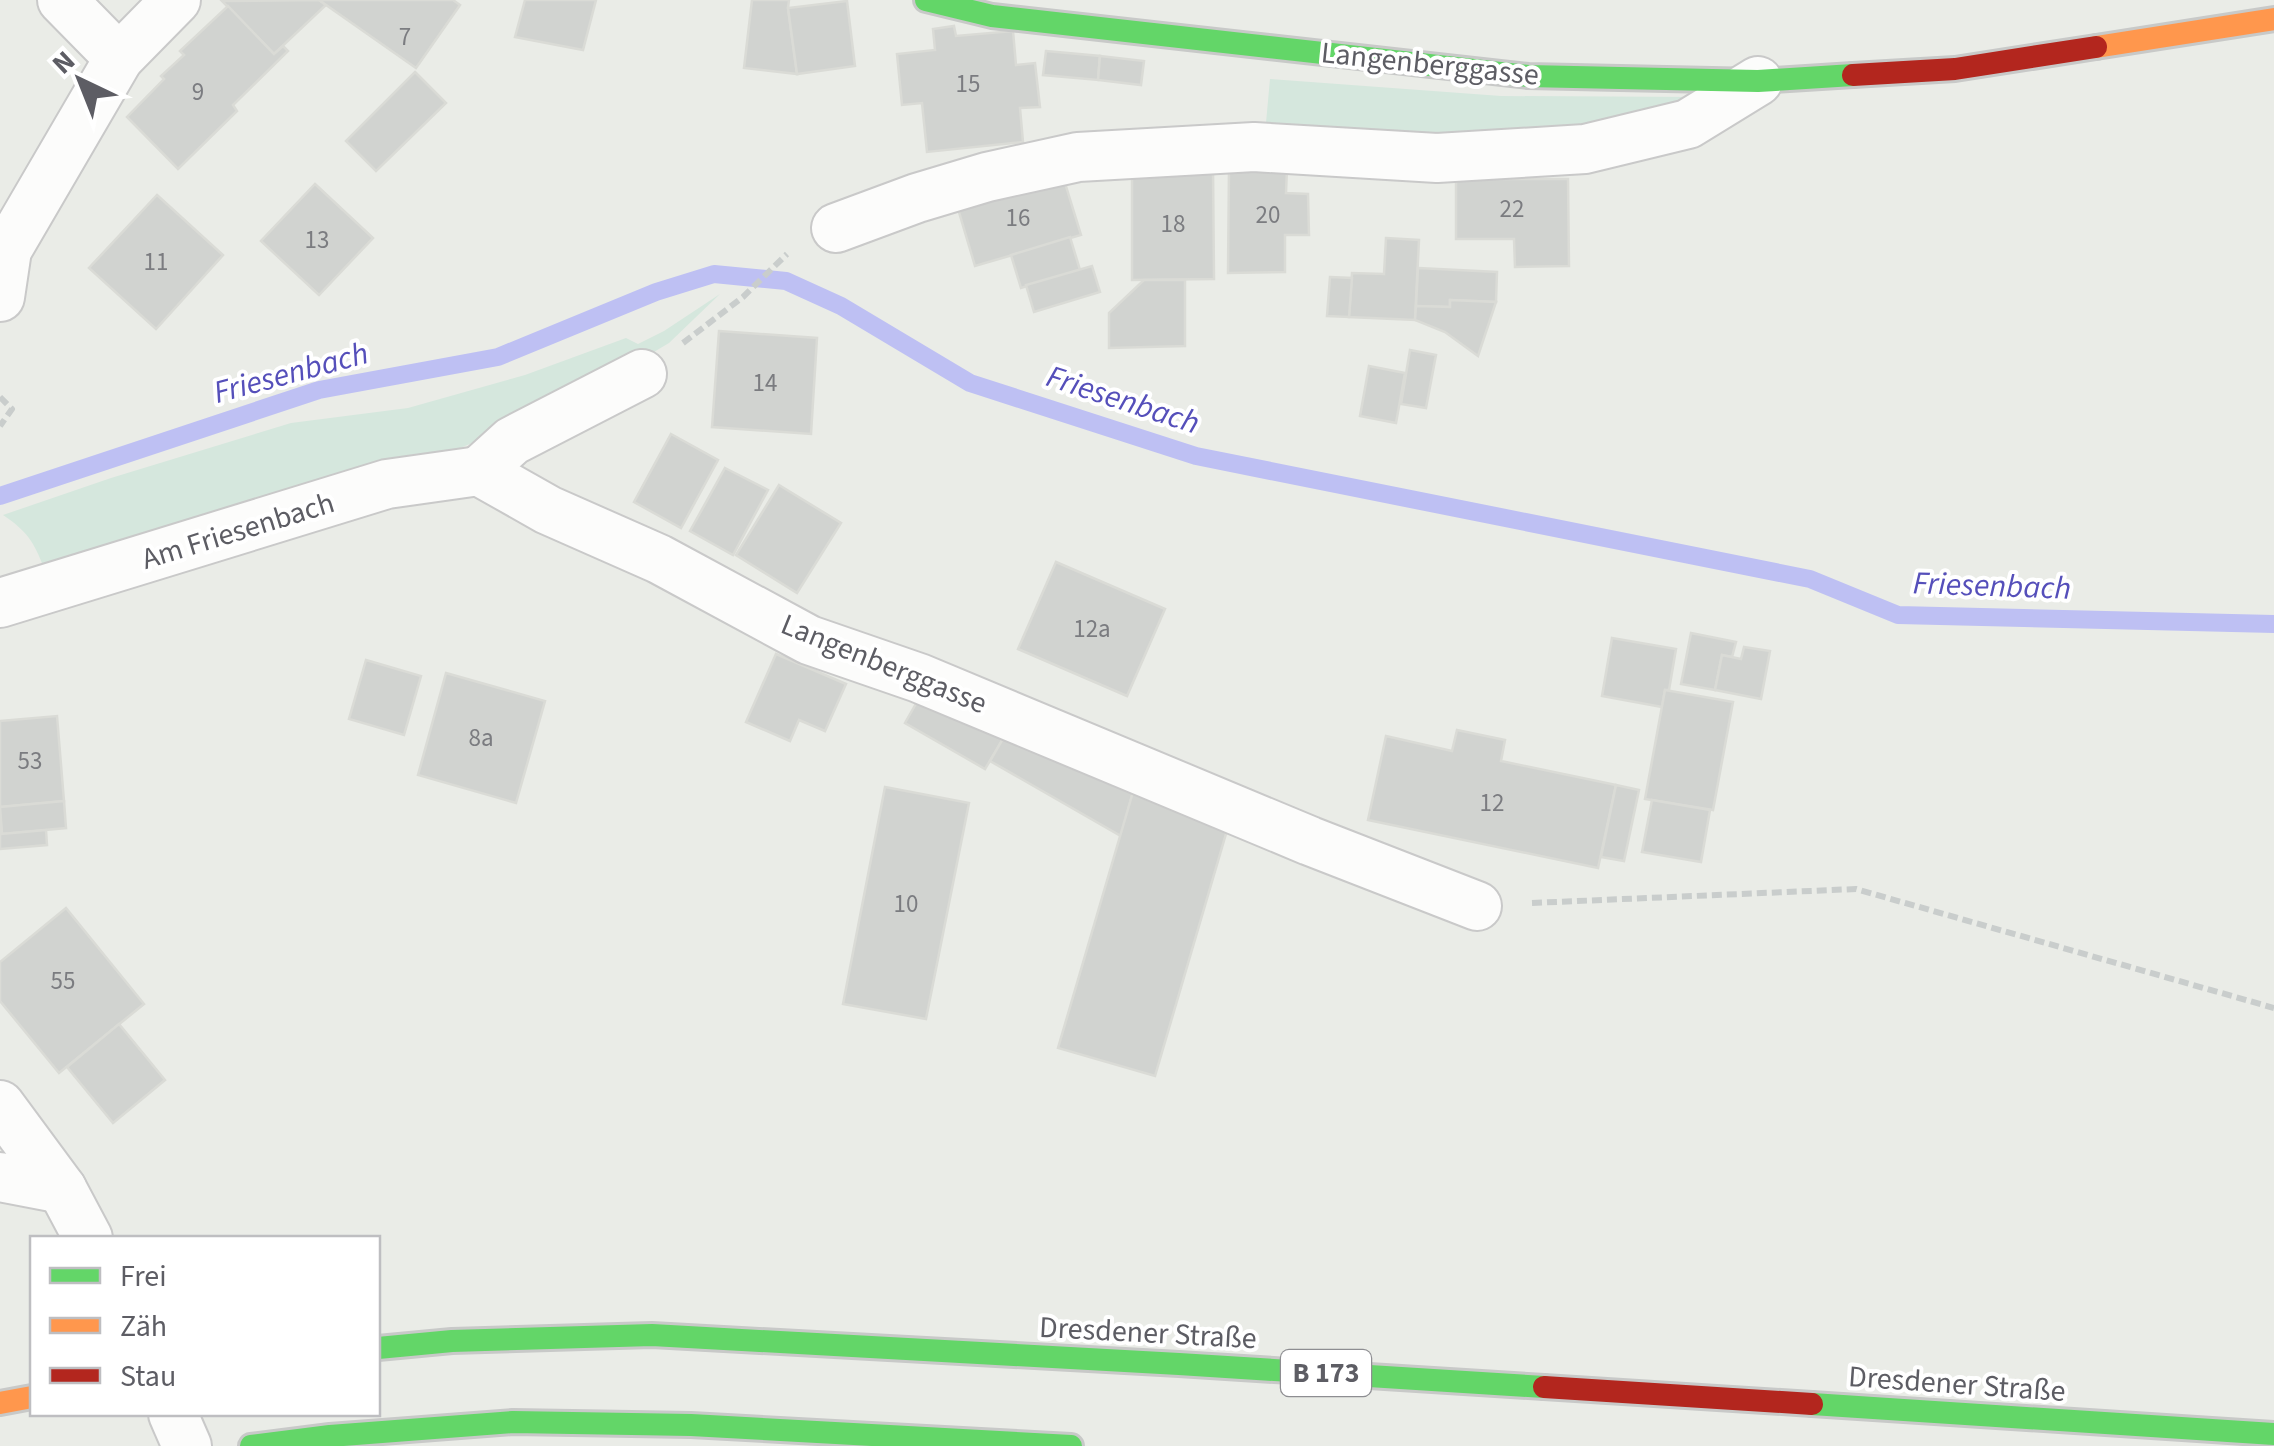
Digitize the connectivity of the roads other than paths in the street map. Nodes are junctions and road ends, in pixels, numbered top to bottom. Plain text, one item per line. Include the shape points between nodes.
1 (62, 0) edge
2 (176, 0) edge
3 (926, 0) edge
4 (2274, 18) edge
5 (118, 58) junction
6 (1758, 82) junction
7 (816, 237) road end
8 (0, 297) edge
9 (642, 374) road end
10 (479, 471) junction
11 (0, 604) edge
12 (1476, 906) road end
13 (0, 1105) edge
14 (0, 1177) edge
15 (62, 1189) junction
16 (87, 1236) edge
17 (380, 1348) edge
18 (30, 1397) edge
19 (0, 1403) edge
20 (175, 1416) edge
21 (2274, 1434) edge
22 (187, 1446) edge
23 (251, 1446) edge
24 (1071, 1446) edge

1 - 5 street
2 - 5 street
3 - 6 main road, Langenberggasse via 992,16 1528,76
4 - 6 main road, Langenberggasse via 1955,69
5 - 8 street via 7,250
6 - 7 street, Langenberggasse via 1688,124 1585,149 1437,158 1254,147 1078,156 916,198
9 - 10 street via 512,442
10 - 11 street, Am Friesenbach via 387,484
10 - 12 street, Langenberggasse via 809,640 938,685
13 - 15 street
14 - 15 street
15 - 16 street
17 - 21 main road, Dresdener Straße / B 173 via 652,1336
18 - 19 main road
20 - 22 street
23 - 24 main road via 513,1422

